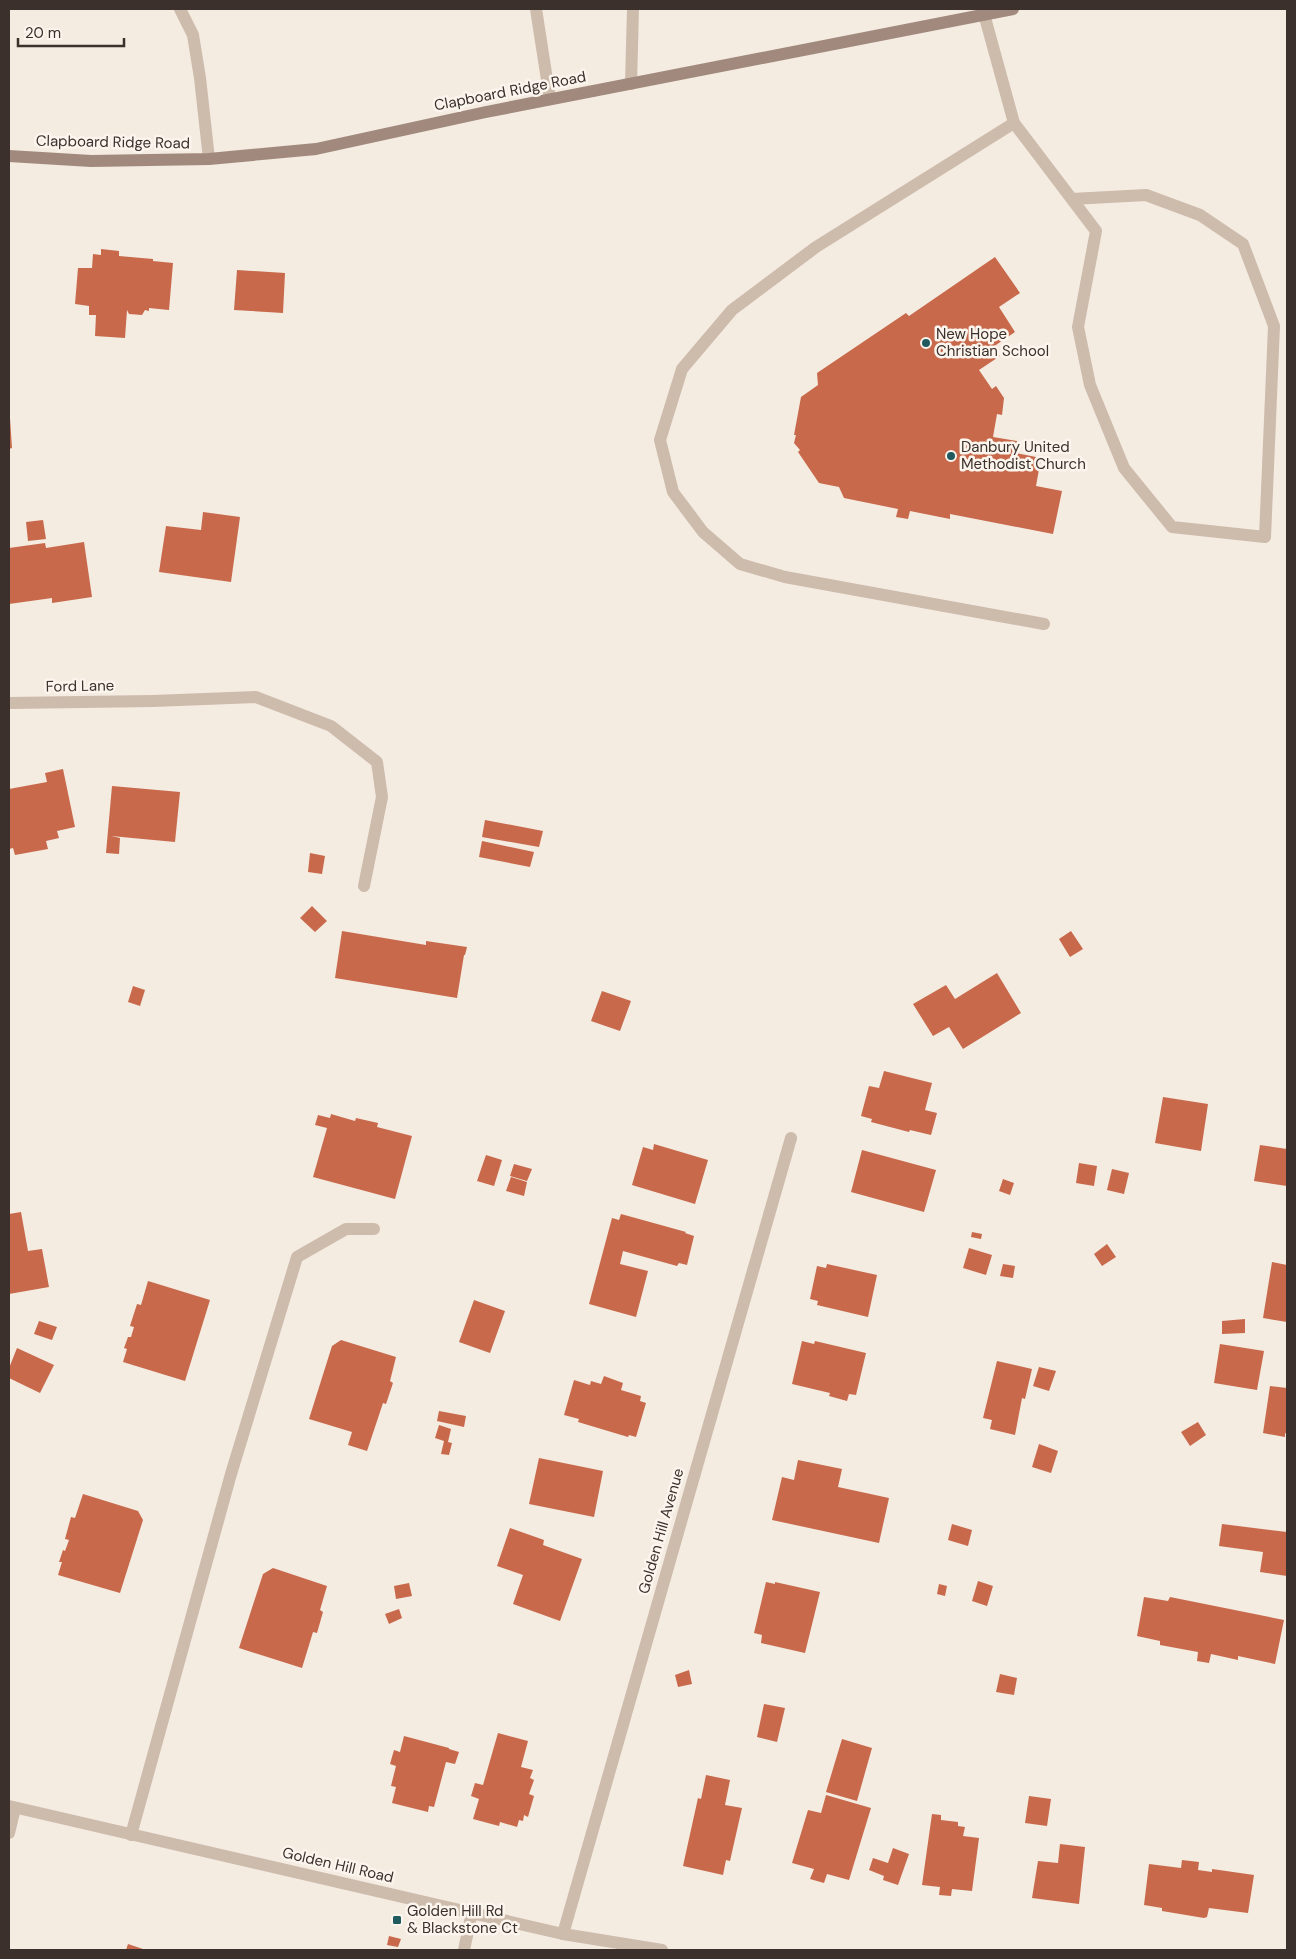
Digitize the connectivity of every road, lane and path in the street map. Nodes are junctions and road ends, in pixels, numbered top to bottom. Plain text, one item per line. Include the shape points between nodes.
1 (180, 9) edge
2 (536, 9) edge
3 (633, 9) edge
4 (1013, 9) edge
5 (984, 14) junction
6 (631, 84) junction
7 (550, 99) junction
8 (1014, 123) junction
9 (9, 156) edge
10 (208, 159) junction
11 (1072, 199) junction
12 (1044, 624) dead end
13 (9, 703) edge
14 (364, 886) dead end
15 (791, 1138) dead end
16 (374, 1229) dead end
17 (12, 1807) edge
18 (9, 1833) edge
19 (131, 1835) junction
20 (472, 1912) junction
21 (563, 1934) junction
22 (464, 1950) edge
23 (662, 1950) edge

1 - 10 street via 193,35
2 - 7 street
3 - 6 street
4 - 5 main road, Clapboard Ridge Road
5 - 6 main road, Clapboard Ridge Road
5 - 8 street
6 - 7 main road, Clapboard Ridge Road
7 - 10 main road, Clapboard Ridge Road via 316,149
8 - 11 street
8 - 12 street via 816,247 732,310 682,369 660,440 673,492 702,532 740,564 785,577
9 - 10 main road, Clapboard Ridge Road via 91,161
11 - 11 street via 1096,231 1078,327 1090,385 1124,468 1172,527 1265,537 1274,326 1243,244 1200,215 1146,195
13 - 14 street, Ford Lane via 256,697 331,726 377,762 382,797
15 - 21 street, Golden Hill Avenue
16 - 19 street via 346,1229 298,1257 231,1474
17 - 18 street
17 - 19 street, Golden Hill Road
19 - 20 street, Golden Hill Road
20 - 21 street, Golden Hill Road
20 - 22 street
21 - 23 street, Golden Hill Road

